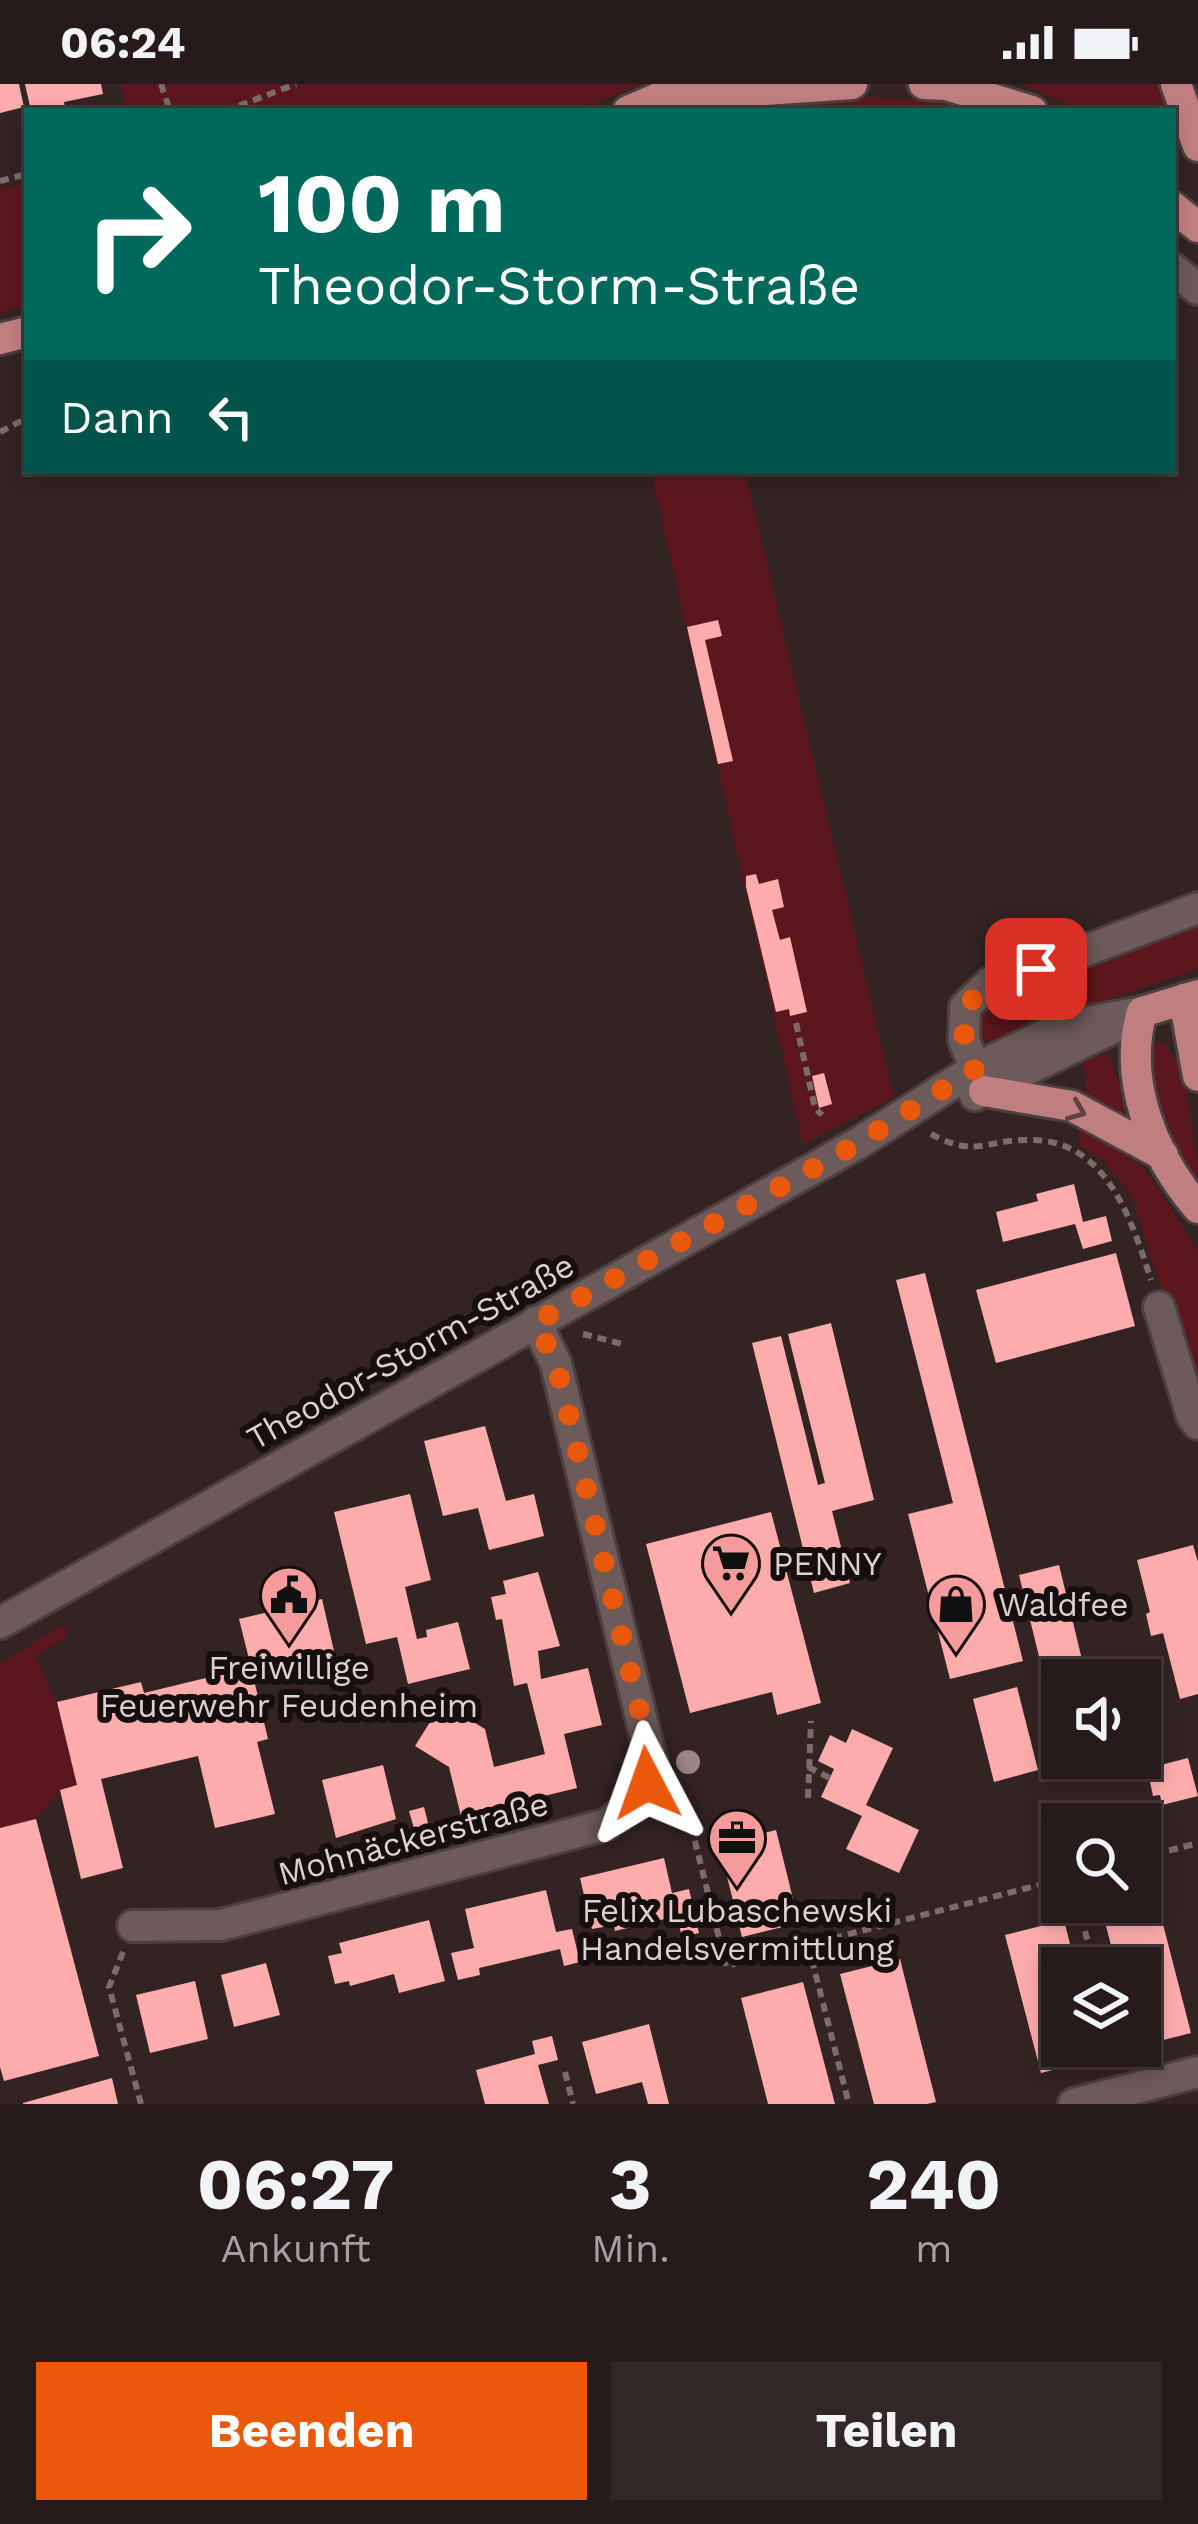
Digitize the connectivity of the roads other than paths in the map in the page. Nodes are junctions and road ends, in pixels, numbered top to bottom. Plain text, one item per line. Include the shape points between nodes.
1 (852, 84) edge
2 (924, 84) edge
3 (1176, 84) edge
4 (676, 90) edge
5 (635, 108) edge
6 (1022, 108) edge
7 (1198, 146) edge
8 (1198, 908) edge
9 (1191, 997) edge
10 (1142, 1012) junction
11 (1198, 1076) edge
12 (979, 1080) junction
13 (857, 1144) junction
14 (1163, 1155) junction
15 (1198, 1208) edge
16 (1159, 1306) road end
17 (536, 1322) junction
18 (1198, 1424) edge
19 (0, 1623) edge
20 (133, 1926) road end
21 (1198, 2072) edge
22 (1074, 2104) edge

1 - 4 main road
2 - 6 main road
3 - 7 main road
4 - 5 main road
8 - 12 street via 991,982 965,1007 964,1040
9 - 10 main road, Theodor-Storm-Straße
9 - 11 main road
10 - 12 street, Theodor-Storm-Straße via 1067,1053
10 - 14 main road via 1133,1044 1136,1088
12 - 13 street, Theodor-Storm-Straße
12 - 13 street, Theodor-Storm-Straße via 914,1124
12 -> 14 main road via 1072,1106
13 - 17 street, Theodor-Storm-Straße
14 - 15 main road
16 - 18 street
17 - 19 street, Theodor-Storm-Straße
17 - 20 street, Mohnäckerstraße via 556,1364 651,1759 631,1807 605,1826 221,1925
21 - 22 street

